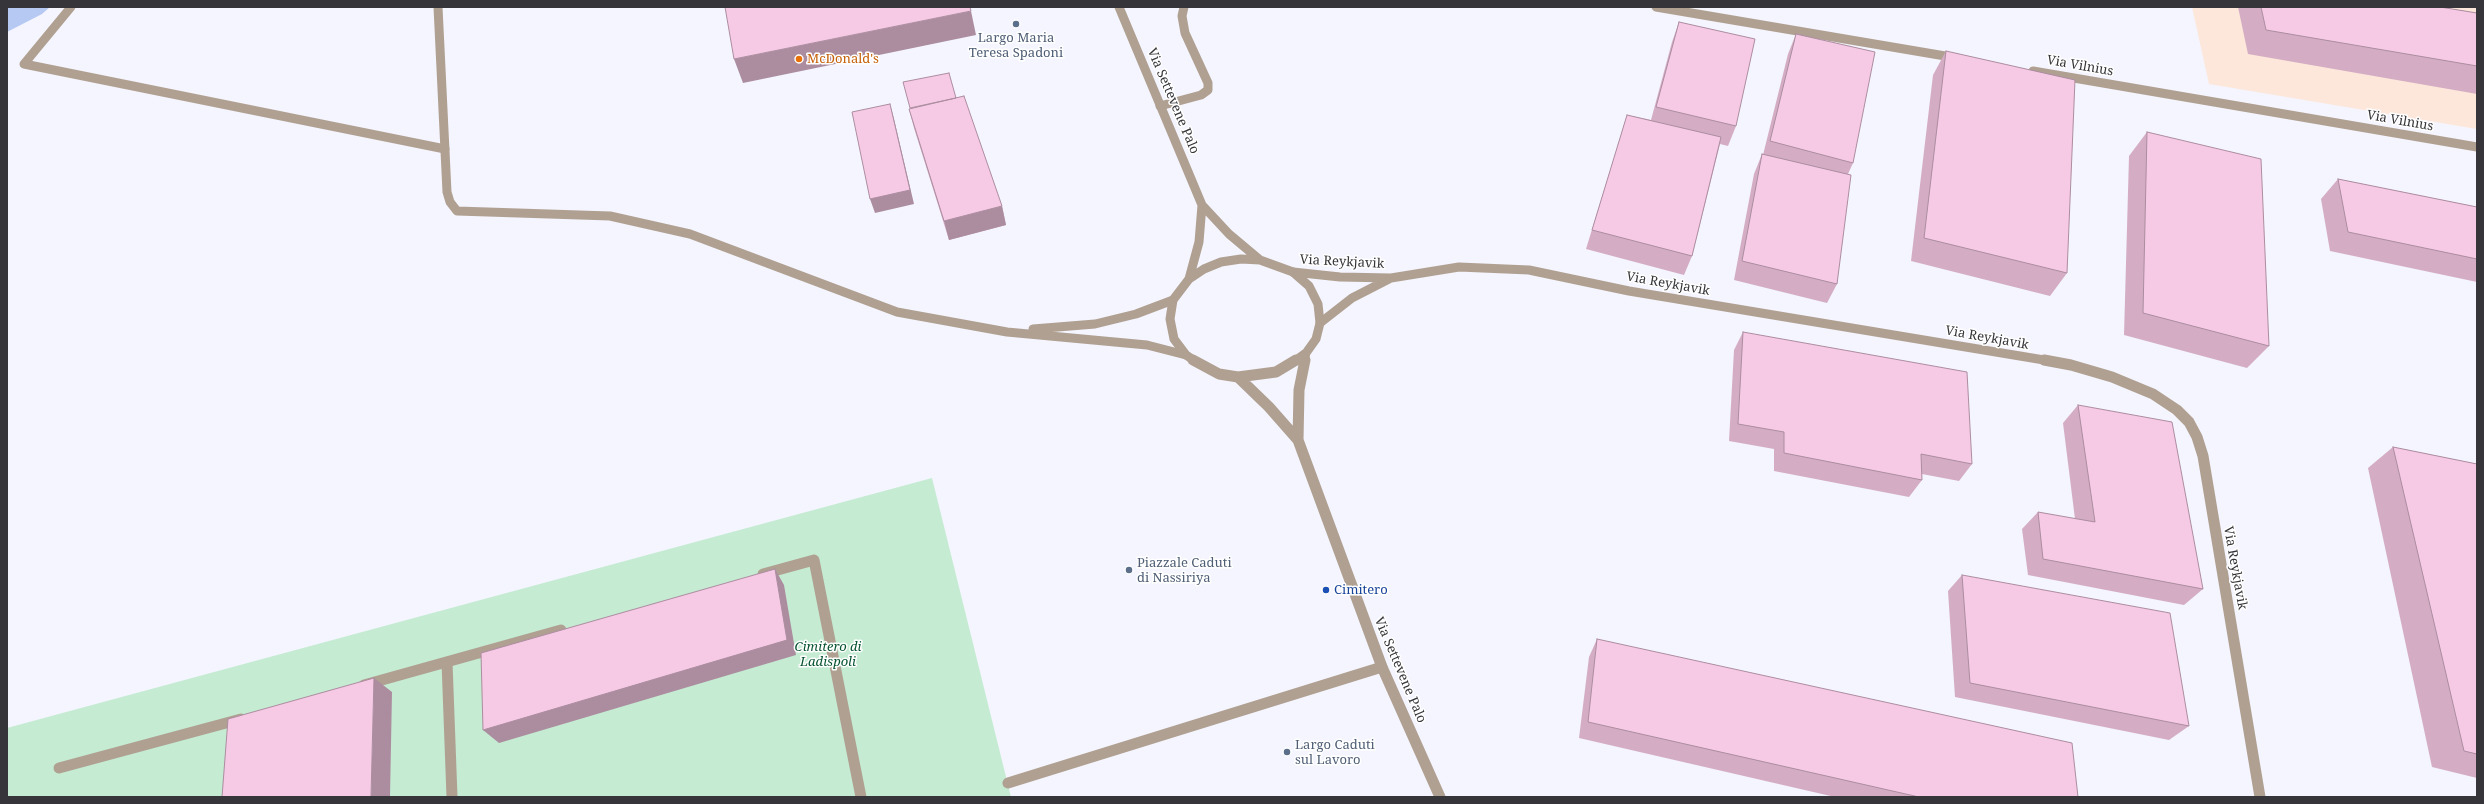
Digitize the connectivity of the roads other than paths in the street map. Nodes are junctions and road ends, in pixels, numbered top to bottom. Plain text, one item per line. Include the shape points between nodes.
1 (71, 7) edge
2 (438, 7) edge
3 (1119, 7) edge
4 (1184, 7) edge
5 (1656, 7) edge
6 (1969, 60) edge
7 (2023, 70) edge
8 (1160, 106) junction
9 (2477, 147) edge
10 (445, 149) junction
11 (1202, 205) junction
12 (1260, 260) junction
13 (1293, 272) junction
14 (1391, 278) junction
15 (1189, 279) junction
16 (1173, 300) junction
17 (1320, 323) junction
18 (1007, 332) junction
19 (1306, 352) junction
20 (1186, 355) junction
21 (1238, 377) junction
22 (1298, 440) junction
23 (753, 577) edge
24 (570, 628) edge
25 (447, 662) junction
26 (1382, 667) junction
27 (349, 689) edge
28 (251, 716) edge
29 (59, 768) dead end
30 (1008, 783) dead end
31 (452, 797) edge
32 (861, 797) edge
33 (1440, 797) edge
34 (2260, 797) edge

1 - 10 street via 24,64
2 - 10 street
3 - 8 street, Via Settevene Palo
4 - 8 street via 1182,16 1185,33 1208,83 1208,90 1201,95
5 - 6 street
7 - 9 street, Via Vilnius
8 - 11 street, Via Settevene Palo
10 - 18 street via 447,192 450,202 457,211 610,216 690,234 897,312
11 - 12 street, Via Settevene Palo via 1229,234
11 - 15 street, Via Settevene Palo via 1198,242
12 - 13 street, Via Settevene Palo
12 - 15 street, Via Settevene Palo via 1221,262
13 - 14 street, Via Reykjavik via 1340,277
13 - 17 street, Via Settevene Palo via 1309,286 1318,304
14 - 17 street, Via Reykjavik via 1352,298
14 - 34 street, Via Reykjavik via 1459,267 1529,270 1629,291 2071,366 2112,377 2153,394 2177,410 2189,422 2203,456
15 - 16 street, Via Settevene Palo
16 - 18 street via 1136,314 1095,324
16 - 20 street, Via Settevene Palo via 1170,319 1174,338
17 - 19 street, Via Settevene Palo via 1316,339
18 - 20 street via 1147,345
19 - 21 street, Via Settevene Palo via 1276,372
19 - 22 street, Via Settevene Palo via 1299,390
20 - 21 street, Via Settevene Palo via 1201,366 1219,374
21 - 22 street, Via Settevene Palo
22 - 26 street, Via Settevene Palo
23 - 32 street via 814,560
24 - 25 street
25 - 27 street
25 - 31 street
26 - 30 street
26 - 33 street, Via Settevene Palo
28 - 29 street

